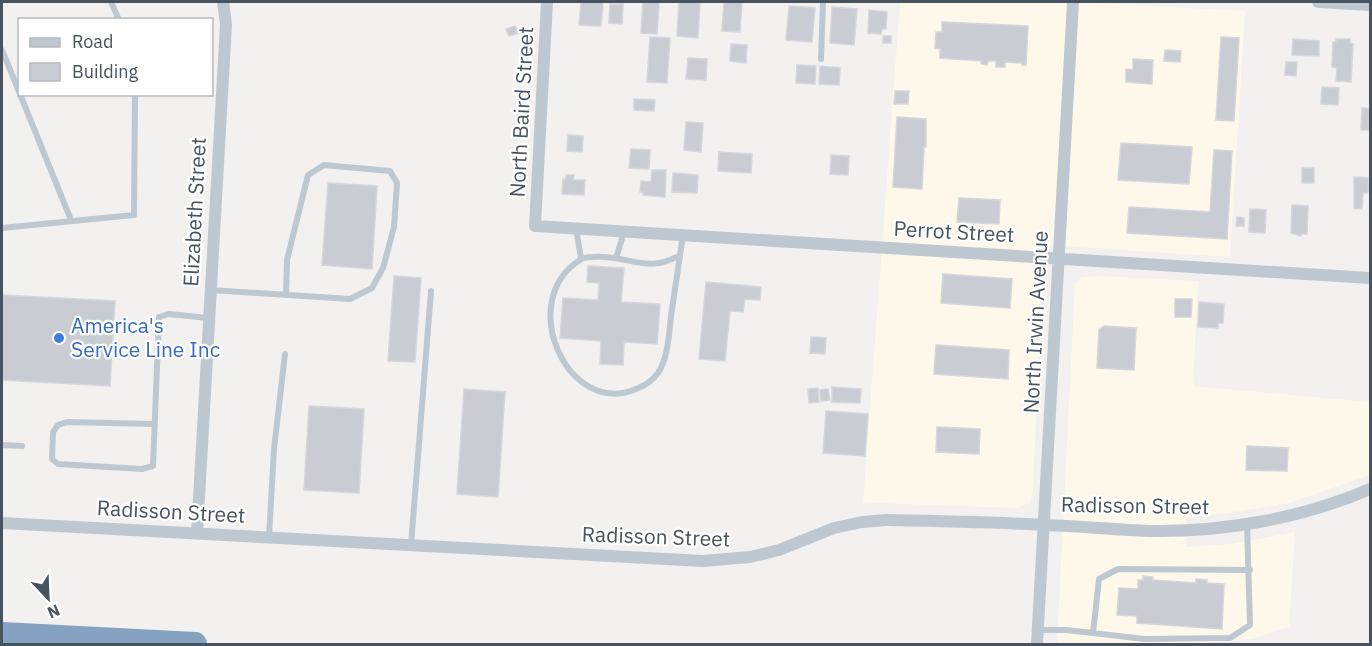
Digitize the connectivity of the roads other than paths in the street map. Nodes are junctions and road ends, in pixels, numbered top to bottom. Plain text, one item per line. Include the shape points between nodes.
1 (111, 2) edge
2 (224, 2) edge
3 (548, 2) edge
4 (823, 2) edge
5 (1072, 2) edge
6 (1318, 2) edge
7 (1371, 5) edge
8 (118, 18) edge
9 (2, 50) edge
10 (821, 59) dead end
11 (18, 89) edge
12 (21, 96) edge
13 (135, 96) edge
14 (71, 220) junction
15 (535, 226) joint
16 (2, 228) edge
17 (576, 228) junction
18 (624, 231) junction
19 (683, 235) junction
20 (680, 255) junction
21 (581, 258) junction
22 (616, 258) junction
23 (1059, 258) junction
24 (1371, 278) edge
25 (210, 290) junction
26 (432, 291) dead end
27 (286, 293) junction
28 (208, 318) junction
29 (285, 354) dead end
30 (154, 424) junction
31 (2, 445) edge
32 (22, 446) dead end
33 (1371, 489) edge
34 (2, 523) edge
35 (1247, 524) junction
36 (1044, 525) junction
37 (196, 533) junction
38 (269, 537) junction
39 (411, 545) junction
40 (1250, 570) junction
41 (1038, 630) junction
42 (1093, 633) junction
43 (2, 634) edge
44 (195, 645) edge
45 (1037, 645) edge

1 - 8 lane
2 - 25 street, Elizabeth Street via 226,24
3 - 15 street, North Baird Street
4 - 10 lane
5 - 23 street, North Irwin Avenue
6 - 7 street
9 - 11 lane
12 - 14 lane
13 - 14 lane via 134,215
14 - 16 lane
15 - 17 street, Perrot Street
17 - 18 street, Perrot Street
17 - 21 lane
18 - 19 street, Perrot Street
18 - 22 lane
19 - 20 lane
19 - 23 street, Perrot Street
20 - 21 lane via 664,360 649,382 614,395 595,389 567,368 553,339 550,313 554,294 566,271
20 - 22 lane via 662,264 646,265
21 - 22 lane
23 - 24 street, Perrot Street
23 - 36 street, North Irwin Avenue
25 - 27 lane
25 - 28 street, Elizabeth Street
26 - 39 lane
27 - 27 lane via 350,298 372,288 383,268 394,227 397,183 390,171 324,165 308,175 287,260
28 - 30 lane via 169,314 159,317
28 - 37 street, Elizabeth Street
29 - 38 lane
30 - 30 lane via 153,466 142,469 58,464 52,459 53,432 58,425
31 - 32 lane
33 - 35 street, Radisson Street via 1311,510
34 - 37 street, Radisson Street
35 - 36 street, Radisson Street via 1153,531
35 - 40 lane
36 - 39 street, Radisson Street via 862,522 834,528 779,550 727,561
36 - 41 street, North Irwin Avenue
37 - 38 street, Radisson Street
38 - 39 street, Radisson Street
40 - 42 lane via 1118,569 1100,579
40 - 42 lane via 1250,625 1230,638 1144,639
41 - 42 lane
41 - 45 street, North Irwin Avenue
43 - 44 highway

